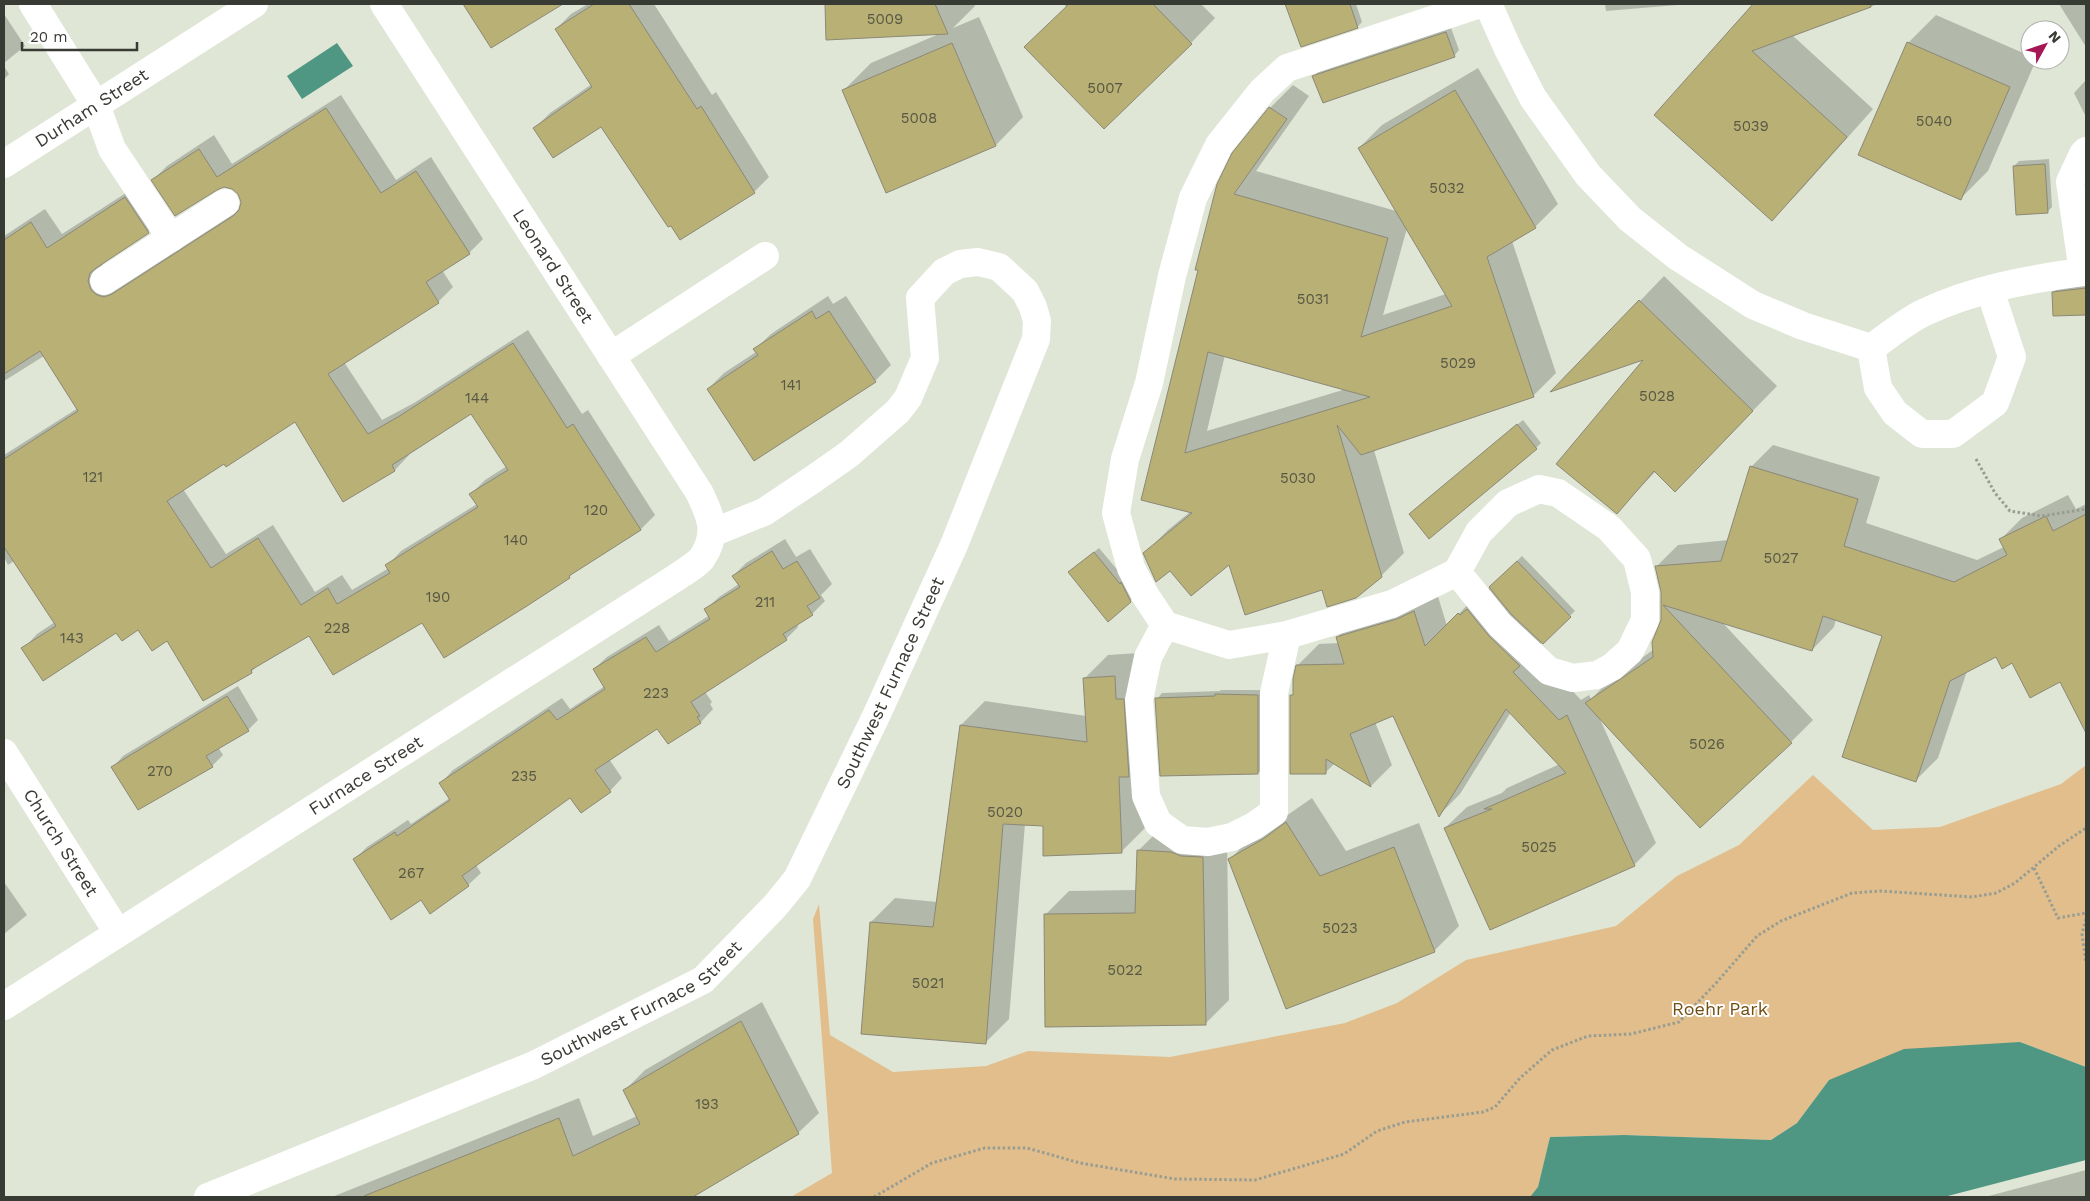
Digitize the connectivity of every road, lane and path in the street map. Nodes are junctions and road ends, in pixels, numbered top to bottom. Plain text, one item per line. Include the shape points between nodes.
1 (33, 4) edge
2 (254, 4) edge
3 (384, 4) edge
4 (1480, 4) edge
5 (1488, 4) edge
6 (96, 105) junction
7 (2086, 151) edge
8 (4, 164) edge
9 (225, 203) dead end
10 (171, 238) junction
11 (765, 256) dead end
12 (2085, 272) edge
13 (104, 281) dead end
14 (1990, 290) junction
15 (1871, 348) junction
16 (611, 356) junction
17 (1962, 427) junction
18 (2086, 509) edge
19 (712, 533) junction
20 (1457, 572) junction
21 (1165, 625) junction
22 (1287, 635) junction
23 (4, 753) edge
24 (2086, 828) edge
25 (2034, 868) junction
26 (2086, 913) edge
27 (2086, 919) edge
28 (118, 933) junction
29 (2086, 964) edge
30 (4, 1006) edge
31 (208, 1197) edge
32 (874, 1197) edge

1 - 6 street
2 - 6 street, Durham Street
3 - 16 street, Leonard Street
4 - 21 street via 1287,68 1262,92 1219,145 1188,215 1149,383 1124,459 1116,513 1131,568
5 - 15 street via 1533,98 1588,175 1630,219 1678,257 1753,305
6 - 8 street, Durham Street
6 - 10 street via 112,148
7 - 12 street via 2070,182
9 - 10 street
10 - 13 street
11 - 16 street
12 - 14 street via 2038,278
14 - 15 street via 1958,298 1921,314
14 - 17 street via 2012,357 1995,403
15 - 17 street via 1878,388 1895,414 1922,434 1953,434
16 - 19 street, Leonard Street via 699,492 710,514
17 - 18 path via 1969,448 1995,493 2010,511 2042,516
19 - 28 street, Furnace Street via 702,558 678,577
19 - 31 street, Southwest Furnace Street via 764,512 849,454 898,410 908,398 925,358 920,298 944,272 960,264 978,262 1000,267 1025,291 1037,321 1036,339 954,545 877,714 796,879 775,906 703,980 534,1065
20 - 20 street via 1500,625 1549,672 1574,678 1596,675 1612,667 1630,651 1645,620 1645,592 1637,559 1609,528 1558,493 1539,489 1508,503 1479,532
20 - 22 street via 1392,604
21 - 22 street via 1229,645
21 - 22 street via 1148,657 1138,700 1146,796 1158,823 1182,840 1208,842 1232,837 1274,812 1274,693
23 - 28 street, Church Street
24 - 25 path
25 - 26 path via 2058,918
25 - 32 path via 1996,893 1972,896 1880,891 1852,893 1781,921 1756,936 1679,1022 1631,1034 1588,1036 1552,1050 1495,1106 1483,1112 1405,1122 1377,1131 1344,1154 1264,1178 1175,1179 1080,1164 1027,1148 985,1148 932,1163
27 - 29 path via 2082,934
28 - 30 street, Furnace Street

